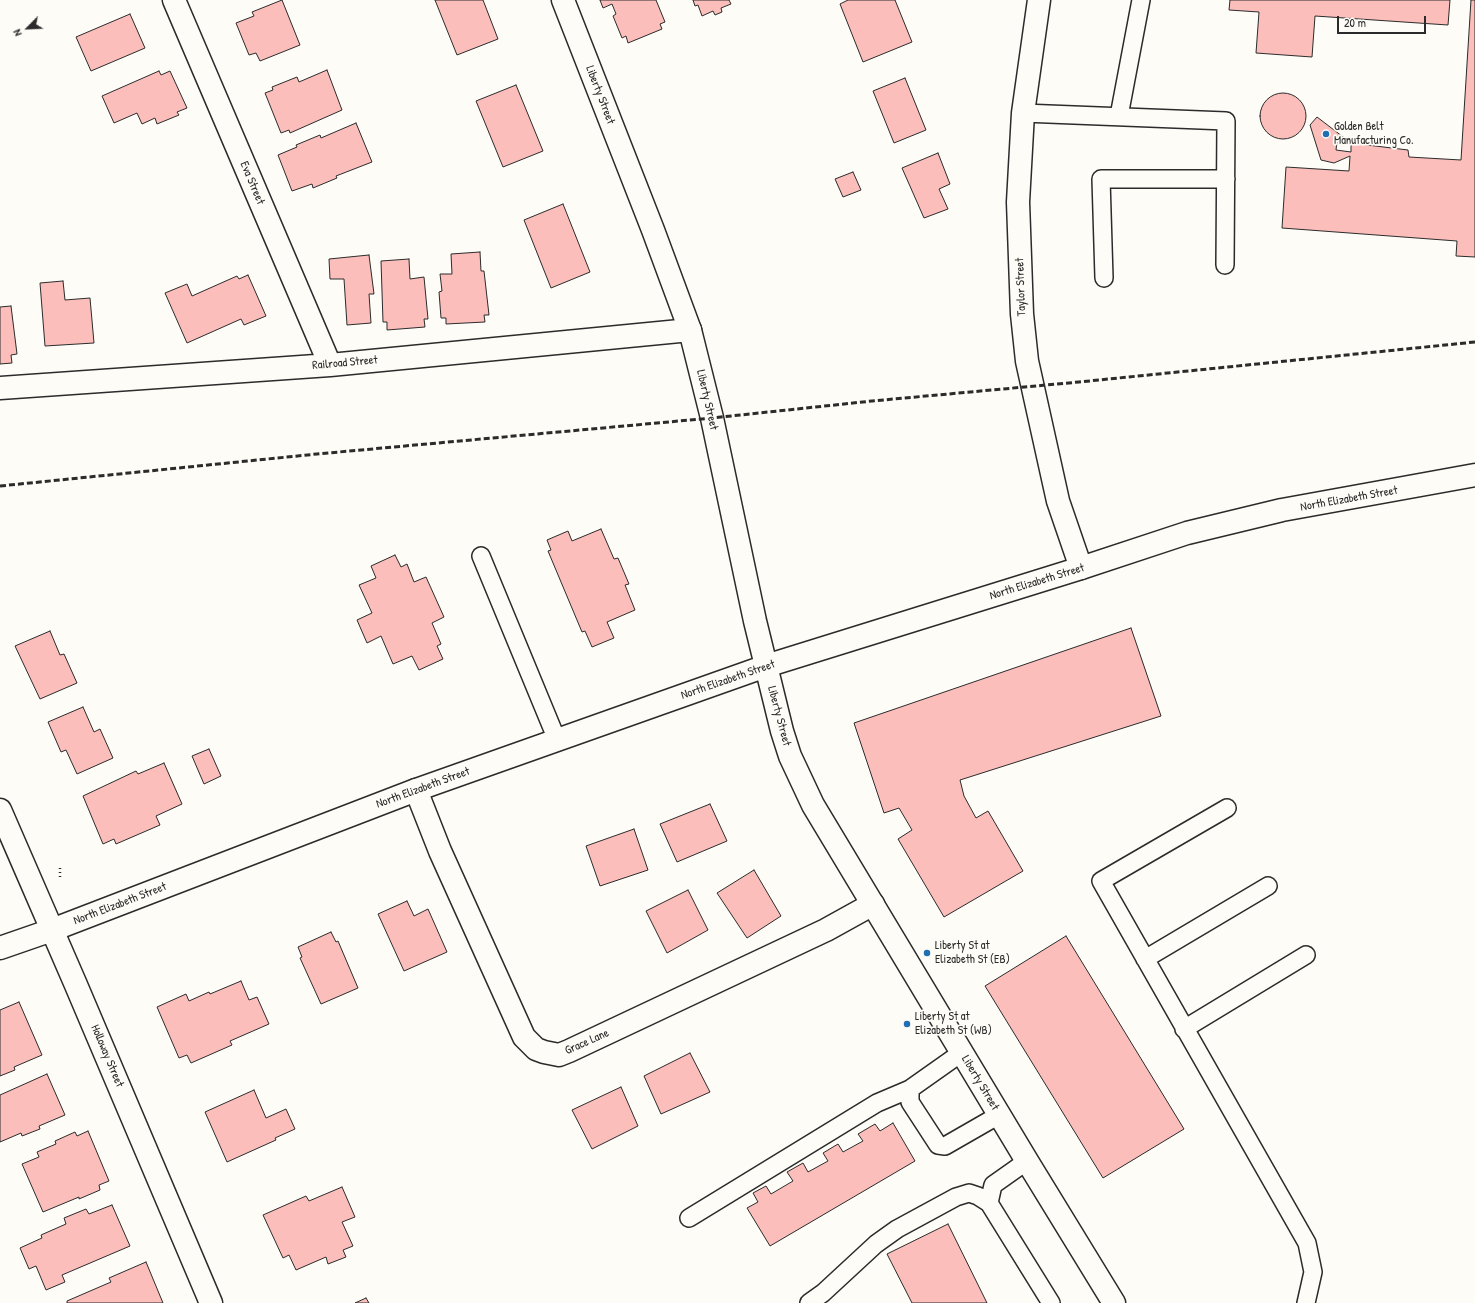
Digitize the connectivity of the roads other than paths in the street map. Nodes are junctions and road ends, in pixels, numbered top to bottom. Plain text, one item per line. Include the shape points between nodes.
1 (174, 0) edge
2 (563, 0) edge
3 (1023, 0) edge
4 (1039, 0) edge
5 (1141, 0) edge
6 (1034, 28) junction
7 (1023, 113) junction
8 (1119, 116) junction
9 (1226, 179) junction
10 (1225, 265) dead end
11 (1104, 278) dead end
12 (690, 330) junction
13 (330, 365) junction
14 (0, 388) edge
15 (1475, 475) edge
16 (481, 556) dead end
17 (1081, 568) junction
18 (766, 666) junction
19 (557, 740) junction
20 (416, 790) junction
21 (1227, 808) dead end
22 (0, 810) edge
23 (1268, 886) dead end
24 (873, 904) junction
25 (52, 930) junction
26 (0, 948) edge
27 (1306, 955) dead end
28 (1145, 959) junction
29 (1184, 1029) junction
30 (962, 1053) junction
31 (910, 1090) junction
32 (999, 1115) junction
33 (1027, 1162) junction
34 (989, 1203) junction
35 (689, 1218) dead end
36 (211, 1303) edge
37 (809, 1303) edge
38 (1051, 1303) edge
39 (1114, 1303) edge
40 (1306, 1303) edge

1 - 13 street, Eva Street
2 - 12 street, Liberty Street
3 - 6 street
4 - 6 street, Taylor Street
5 - 8 lane
6 - 7 street, Taylor Street
7 - 8 lane
7 - 17 street, Taylor Street via 1018,202 1022,314 1027,361 1058,501
8 - 9 lane via 1226,120
9 - 10 lane
9 - 11 lane via 1101,179
12 - 13 street, Railroad Street
12 - 18 street, Liberty Street via 712,418
13 - 14 street, Railroad Street
15 - 17 street, North Elizabeth Street via 1274,512 1187,533
16 - 19 lane
17 - 18 street, North Elizabeth Street
18 - 19 street, North Elizabeth Street
18 - 24 street, Liberty Street via 790,756 813,805
19 - 20 street, North Elizabeth Street
20 - 24 street, Grace Lane via 440,851 524,1037 536,1049 544,1052 559,1055 569,1052 826,930
20 - 25 street, North Elizabeth Street
21 - 28 lane via 1101,881
22 - 25 street, Holloway Street
23 - 28 lane
24 - 30 street, Liberty Street
25 - 26 street, North Elizabeth Street
25 - 36 street, Holloway Street
27 - 29 lane
28 - 29 lane
29 - 40 lane via 1307,1243 1313,1272
30 - 31 lane
30 - 32 street, Liberty Street
31 - 32 lane via 910,1102 938,1145 945,1146
31 - 35 lane via 877,1103
32 - 33 street, Liberty Street
33 - 34 lane via 993,1185
33 - 39 street, Liberty Street
34 - 37 lane via 969,1194 956,1197 903,1226 876,1244
34 - 38 lane

